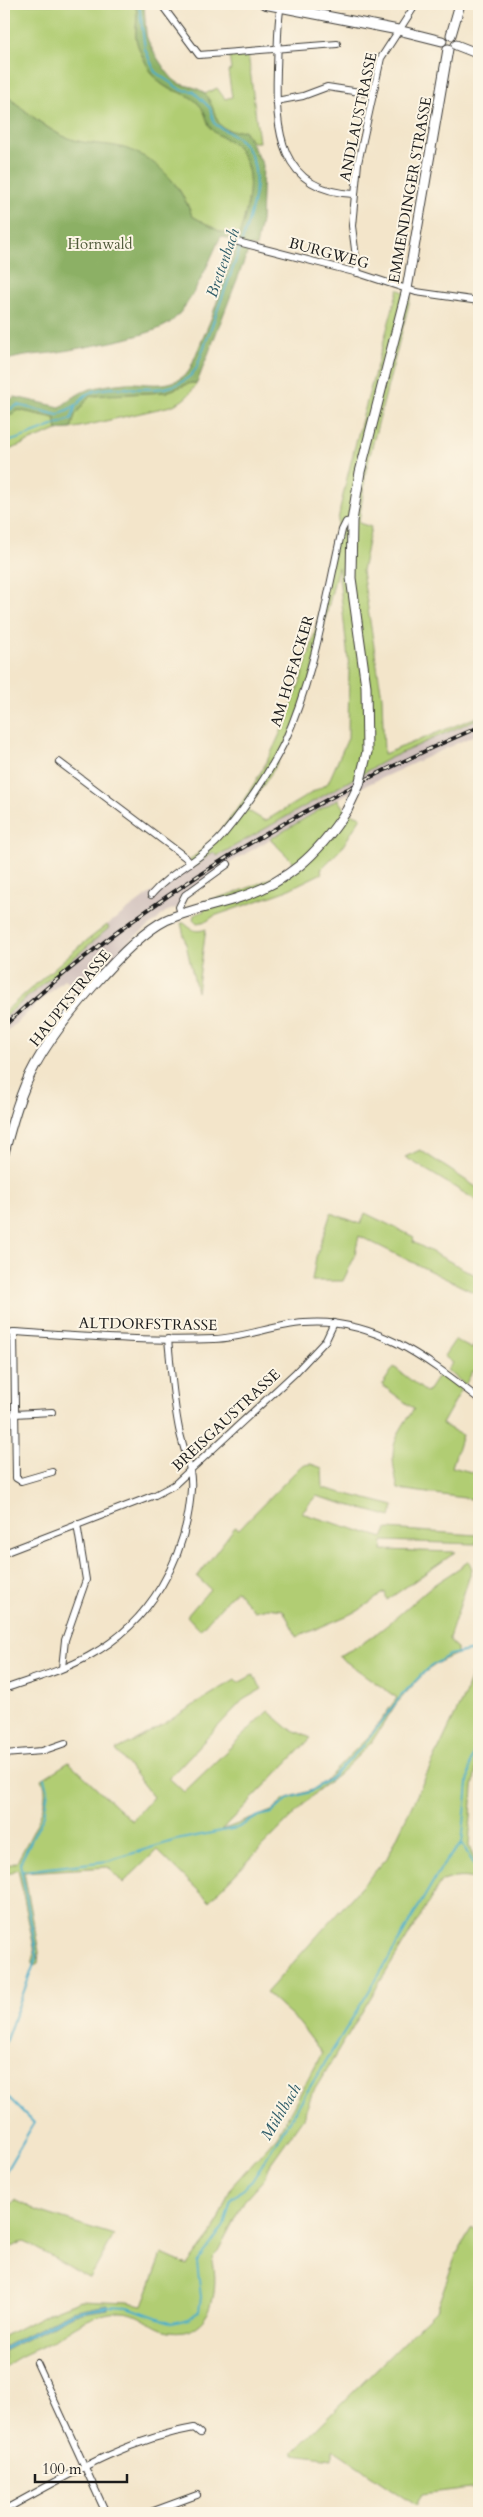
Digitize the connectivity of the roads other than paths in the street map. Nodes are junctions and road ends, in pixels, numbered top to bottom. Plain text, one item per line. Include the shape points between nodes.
1 (161, 4) edge
2 (264, 4) edge
3 (416, 4) edge
4 (460, 4) edge
5 (281, 6) edge
6 (398, 30) junction
7 (451, 35) junction
8 (442, 41) junction
9 (338, 44) dead end
10 (452, 47) junction
11 (278, 48) junction
12 (479, 54) edge
13 (373, 94) junction
14 (276, 101) junction
15 (354, 194) junction
16 (241, 243) dead end
17 (358, 273) junction
18 (407, 289) junction
19 (479, 301) edge
20 (352, 521) junction
21 (59, 762) dead end
22 (190, 863) junction
23 (228, 864) dead end
24 (151, 895) dead end
25 (180, 914) junction
26 (4, 1154) edge
27 (334, 1323) junction
28 (14, 1332) junction
29 (4, 1334) edge
30 (168, 1339) junction
31 (479, 1399) edge
32 (52, 1412) dead end
33 (14, 1414) junction
34 (52, 1472) dead end
35 (190, 1472) junction
36 (77, 1524) junction
37 (4, 1553) edge
38 (62, 1668) junction
39 (4, 1689) edge
40 (65, 1743) dead end
41 (4, 1754) edge
42 (37, 2363) dead end
43 (200, 2433) dead end
44 (84, 2466) junction
45 (197, 2495) dead end
46 (4, 2512) edge
47 (106, 2513) edge
48 (148, 2513) edge

1 - 11 street via 199,55
2 - 5 main road
3 - 6 street, ANDLAUSTRASSE
4 - 7 main road
5 - 6 main road
5 - 11 street
6 - 8 main road
6 - 13 street, ANDLAUSTRASSE via 381,58
7 - 8 main road
7 - 10 main road via 456,38
8 - 10 main road via 444,47
9 - 11 street
10 - 12 main road
10 - 18 main road, EMMENDINGER STRASSE
11 - 14 street
13 - 14 street via 327,87
13 - 15 street, ANDLAUSTRASSE
14 - 15 street via 282,138 296,170 319,188
15 - 17 street, ANDLAUSTRASSE via 352,226
16 - 17 street, BURGWEG
17 - 18 street, BURGWEG
18 - 19 street, BURGWEG
18 - 20 main road, EMMENDINGER STRASSE via 360,472
20 - 22 street, AM HOFACKER via 346,522 342,530 313,654 284,742 238,817 207,852
20 - 25 main road, HAUPTSTRASSE, bridge via 351,578 367,695 368,752 358,785 330,837 299,868 253,893
21 - 22 street
22 - 24 street, AM HOFACKER
23 - 25 street via 185,894 179,907
25 - 26 main road, HAUPTSTRASSE via 137,941 89,992 56,1034 26,1082
27 - 30 street, ALTDORFSTRASSE via 304,1323 216,1339
27 - 31 street, ALTDORFSTRASSE via 357,1326 406,1346
27 - 35 street, BREISGAUSTRASSE via 326,1340 296,1373
28 - 29 street, ALTDORFSTRASSE
28 - 30 street, ALTDORFSTRASSE
28 - 33 street
30 - 35 street via 173,1397
32 - 33 street
33 - 34 street via 17,1481
35 - 36 street, BREISGAUSTRASSE via 155,1495
35 - 38 street via 192,1488 180,1546 171,1571 158,1592 145,1611 111,1644
36 - 37 street, BREISGAUSTRASSE
36 - 38 street via 86,1580 65,1640
38 - 39 street
40 - 41 street via 42,1751
42 - 44 street
43 - 44 street via 194,2428 166,2433
44 - 46 street
44 - 47 street
45 - 48 street

